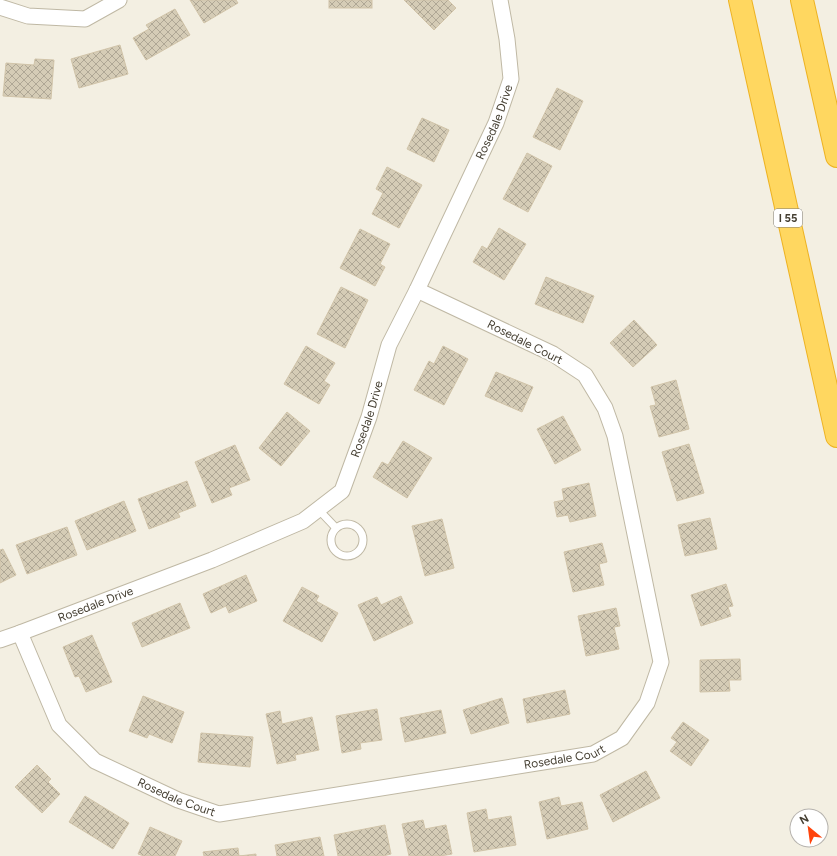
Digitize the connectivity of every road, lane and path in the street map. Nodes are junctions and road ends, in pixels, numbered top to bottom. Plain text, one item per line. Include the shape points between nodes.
1 (119, 0) edge
2 (500, 0) edge
3 (740, 0) edge
4 (802, 0) edge
5 (0, 7) edge
6 (837, 156) edge
7 (417, 290) junction
8 (837, 436) edge
9 (318, 509) junction
10 (336, 528) junction
11 (20, 633) junction
12 (0, 640) edge

1 - 5 street via 85,19 28,16
2 - 7 street, Rosedale Drive via 507,39 510,79 496,123
3 - 8 highway, I 55
4 - 6 highway
7 - 9 street, Rosedale Drive via 389,345 369,417 342,491
7 - 11 street, Rosedale Court via 553,354 585,375 605,408 615,436 661,662 647,704 622,738 593,754 219,814 178,800 95,761 59,725
9 - 10 lane
9 - 11 street, Rosedale Drive via 302,521 219,557
10 - 10 lane via 331,538 337,553 347,556 358,552 364,538 360,529 345,524
11 - 12 street, Rosedale Drive

